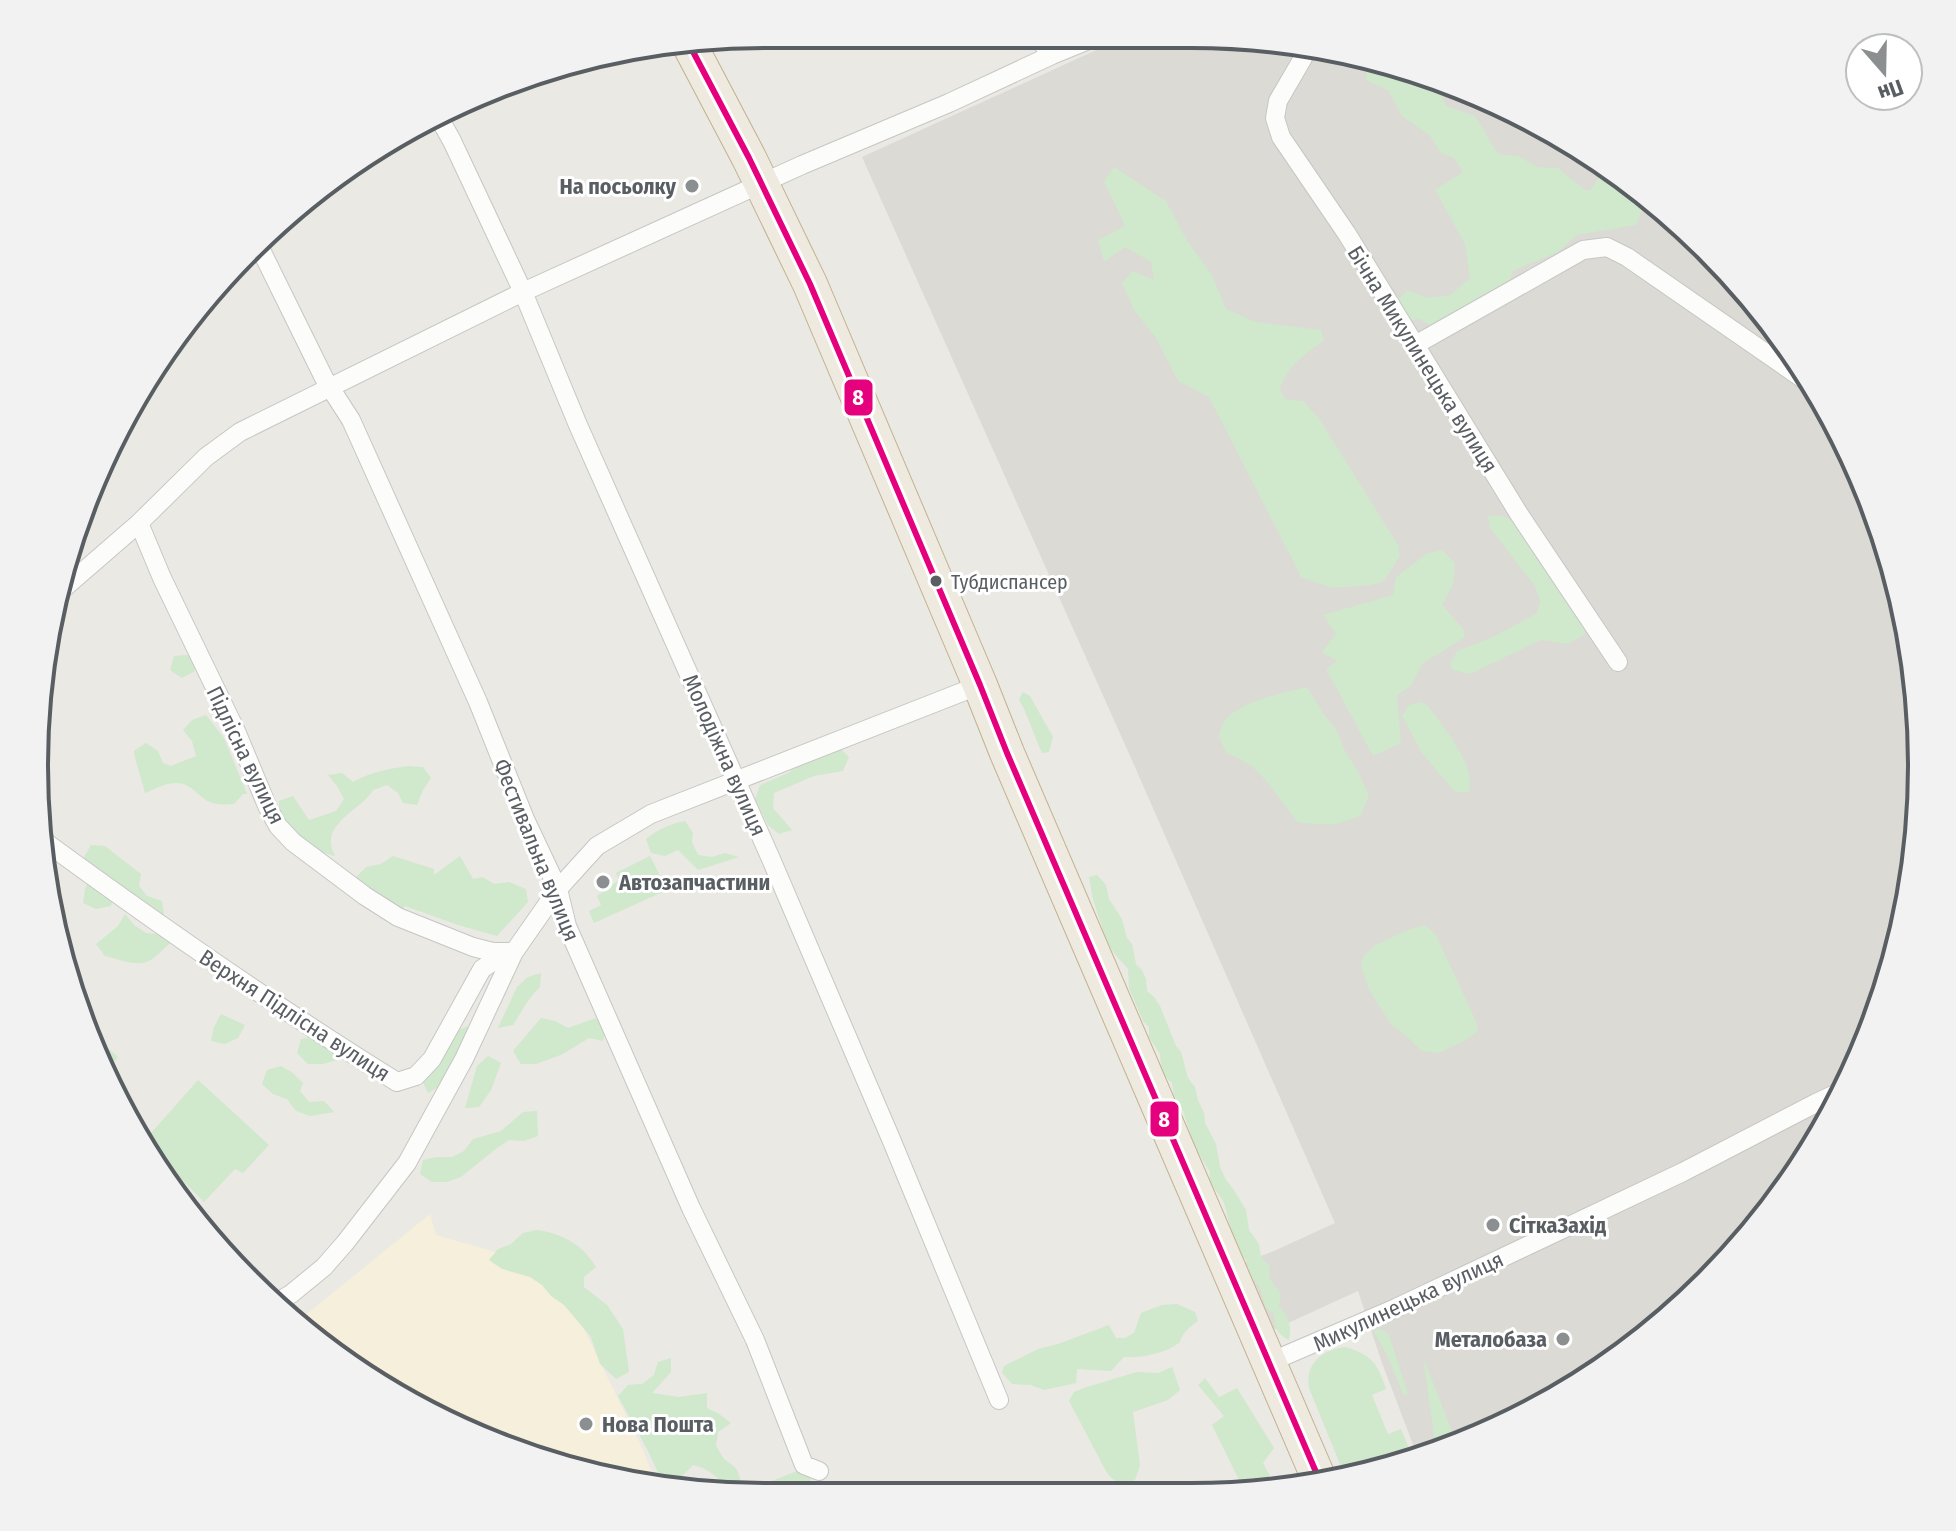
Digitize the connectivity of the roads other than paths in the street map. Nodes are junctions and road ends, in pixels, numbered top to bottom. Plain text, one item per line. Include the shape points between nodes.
1 (1046, 48) edge
2 (1069, 48) edge
3 (693, 52) edge
4 (1052, 55) junction
5 (1303, 57) edge
6 (443, 125) edge
7 (761, 184) junction
8 (263, 254) edge
9 (523, 292) junction
10 (1415, 345) junction
11 (1788, 368) edge
12 (331, 388) junction
13 (139, 523) junction
14 (72, 581) edge
15 (1618, 662) dead end
16 (980, 685) junction
17 (736, 781) junction
18 (53, 847) edge
19 (558, 889) junction
20 (514, 952) junction
21 (1826, 1098) edge
22 (284, 1298) edge
23 (1270, 1362) junction
24 (999, 1400) dead end
25 (812, 1468) dead end
26 (1316, 1471) edge

1 - 4 street
2 - 4 street
3 - 7 highway
4 - 7 street
5 - 10 street, Бічна Микулинецька вулиця via 1278,101 1275,118 1281,137
6 - 9 street, Молодіжна вулиця
7 - 9 street
7 - 16 highway via 810,284
8 - 12 street, Фестивальна вулиця
9 - 12 street
9 - 17 street, Молодіжна вулиця
10 - 11 street via 1583,250 1607,247
10 - 15 street, Бічна Микулинецька вулиця
12 - 13 street via 240,432 206,457
12 - 19 street, Фестивальна вулиця via 358,434
13 - 14 street
13 - 20 street, Підлісна вулиця via 278,826 398,917 473,947
16 - 17 street
16 - 23 highway
17 - 19 street via 651,814 597,846
17 - 24 street, Молодіжна вулиця
18 - 20 street, Верхня Підлісна вулиця via 219,967 397,1082 416,1076 432,1059 482,969
19 - 20 street
19 - 25 street, Фестивальна вулиця via 567,926
20 - 22 street via 407,1163 324,1267
21 - 23 street, Микулинецька вулиця via 1482,1268
23 - 26 highway

